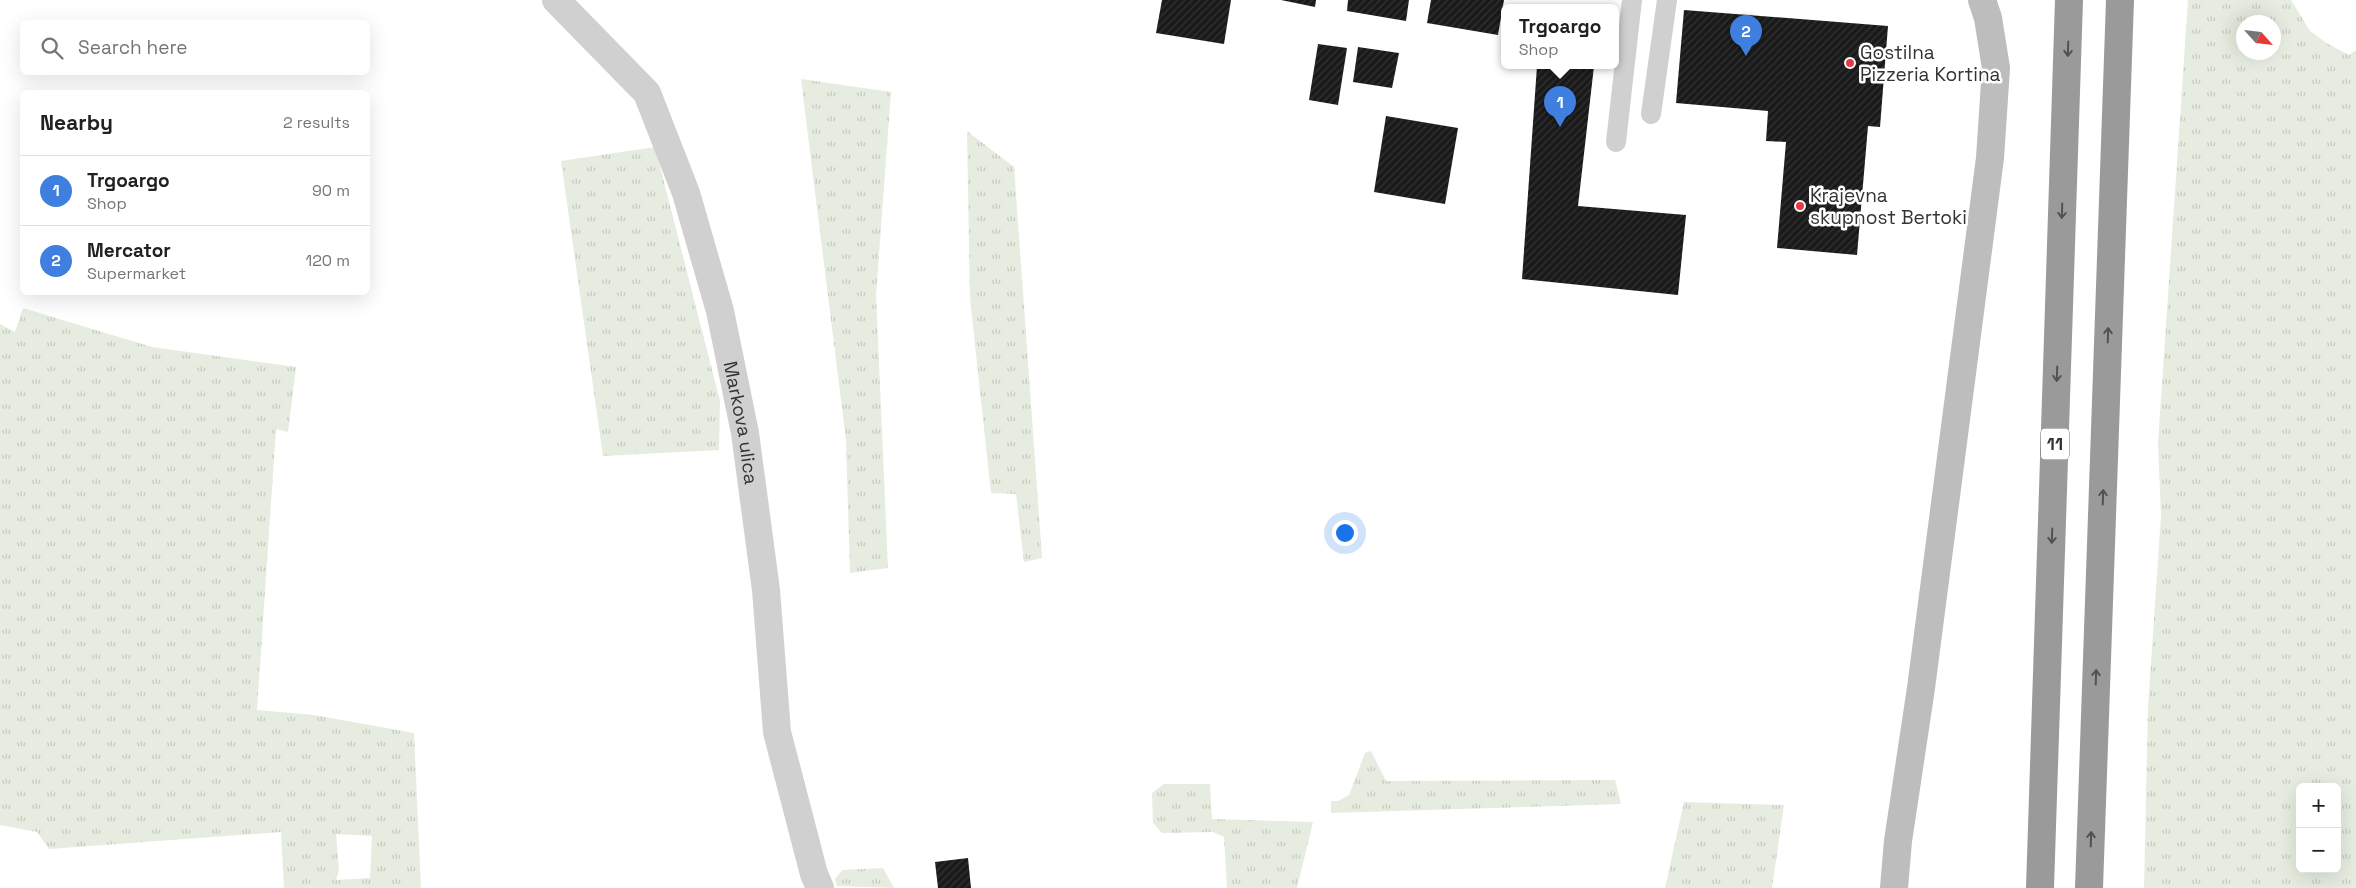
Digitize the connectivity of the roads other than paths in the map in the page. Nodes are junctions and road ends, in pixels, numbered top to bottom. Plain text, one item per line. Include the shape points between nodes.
1 (556, 0) edge
2 (1632, 0) edge
3 (1666, 0) edge
4 (1982, 0) edge
5 (2069, 0) edge
6 (2120, 0) edge
7 (2138, 0) edge
8 (2117, 74) junction
9 (1651, 114) dead end
10 (1616, 142) dead end
11 (820, 888) edge
12 (1894, 888) edge
13 (2040, 888) edge
14 (2089, 888) edge

1 - 11 street, Markova ulica via 647,93 686,193 720,312 745,433 766,590 777,732
2 - 10 lane
3 - 9 lane
4 - 12 street via 1996,68 1990,158
5 -> 13 highway, 11
6 - 8 highway
7 - 8 highway
14 -> 8 highway

